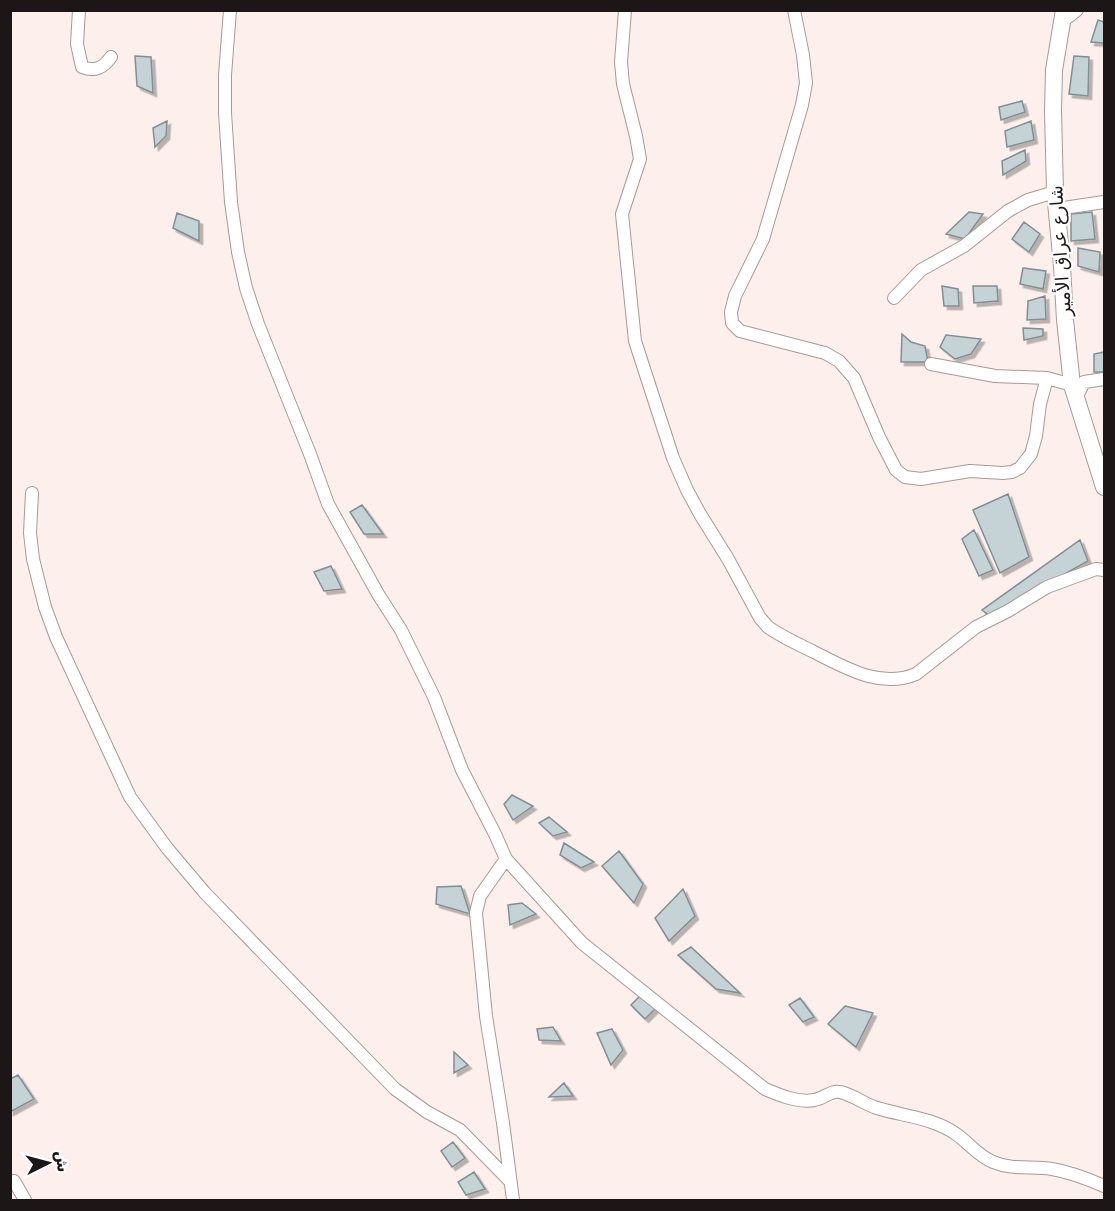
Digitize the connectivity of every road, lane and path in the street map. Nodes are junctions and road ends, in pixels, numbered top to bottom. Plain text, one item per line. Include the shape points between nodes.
1 (79, 10) edge
2 (230, 10) edge
3 (625, 10) edge
4 (794, 10) edge
5 (1077, 10) edge
6 (1063, 16) edge
7 (111, 57) dead end
8 (1056, 201) junction
9 (1104, 202) edge
10 (894, 298) dead end
11 (931, 364) dead end
12 (1047, 378) junction
13 (1104, 379) edge
14 (1074, 391) junction
15 (1104, 487) edge
16 (32, 494) dead end
17 (1104, 570) edge
18 (506, 859) junction
19 (509, 1180) junction
20 (14, 1181) dead end
21 (1104, 1186) edge
22 (25, 1200) edge
23 (513, 1200) edge

1 - 7 street via 77,44 82,67 104,67
2 - 18 street via 225,112 231,202 246,288 328,504 401,630
3 - 17 street via 623,84 640,159 622,214 635,342 687,490 760,618 768,627 851,672 873,678 905,679 976,627 1047,587 1096,569
4 - 12 street via 806,83 802,105 763,238 735,296 732,323 741,331 815,350 839,361 854,378 896,470 905,477 921,479 969,471 1003,473 1020,468 1034,445
5 - 6 street
6 - 8 main road, شارع عراق الأمير via 1054,70
8 - 9 street
8 - 10 street via 1028,200 1008,210 964,246 921,270
8 - 14 main road, شارع عراق الأمير
11 - 12 street via 995,376
12 - 14 street
13 - 14 street via 1084,382
14 - 15 main road, شارع عراق الأمير
16 - 19 street via 33,559 45,607 130,797 205,893 395,1089 460,1130
18 - 19 street via 480,896 476,913
18 - 21 street via 582,943 765,1089 805,1100 840,1092 875,1107 930,1121 1005,1166 1051,1169
19 - 23 street
20 - 22 street

